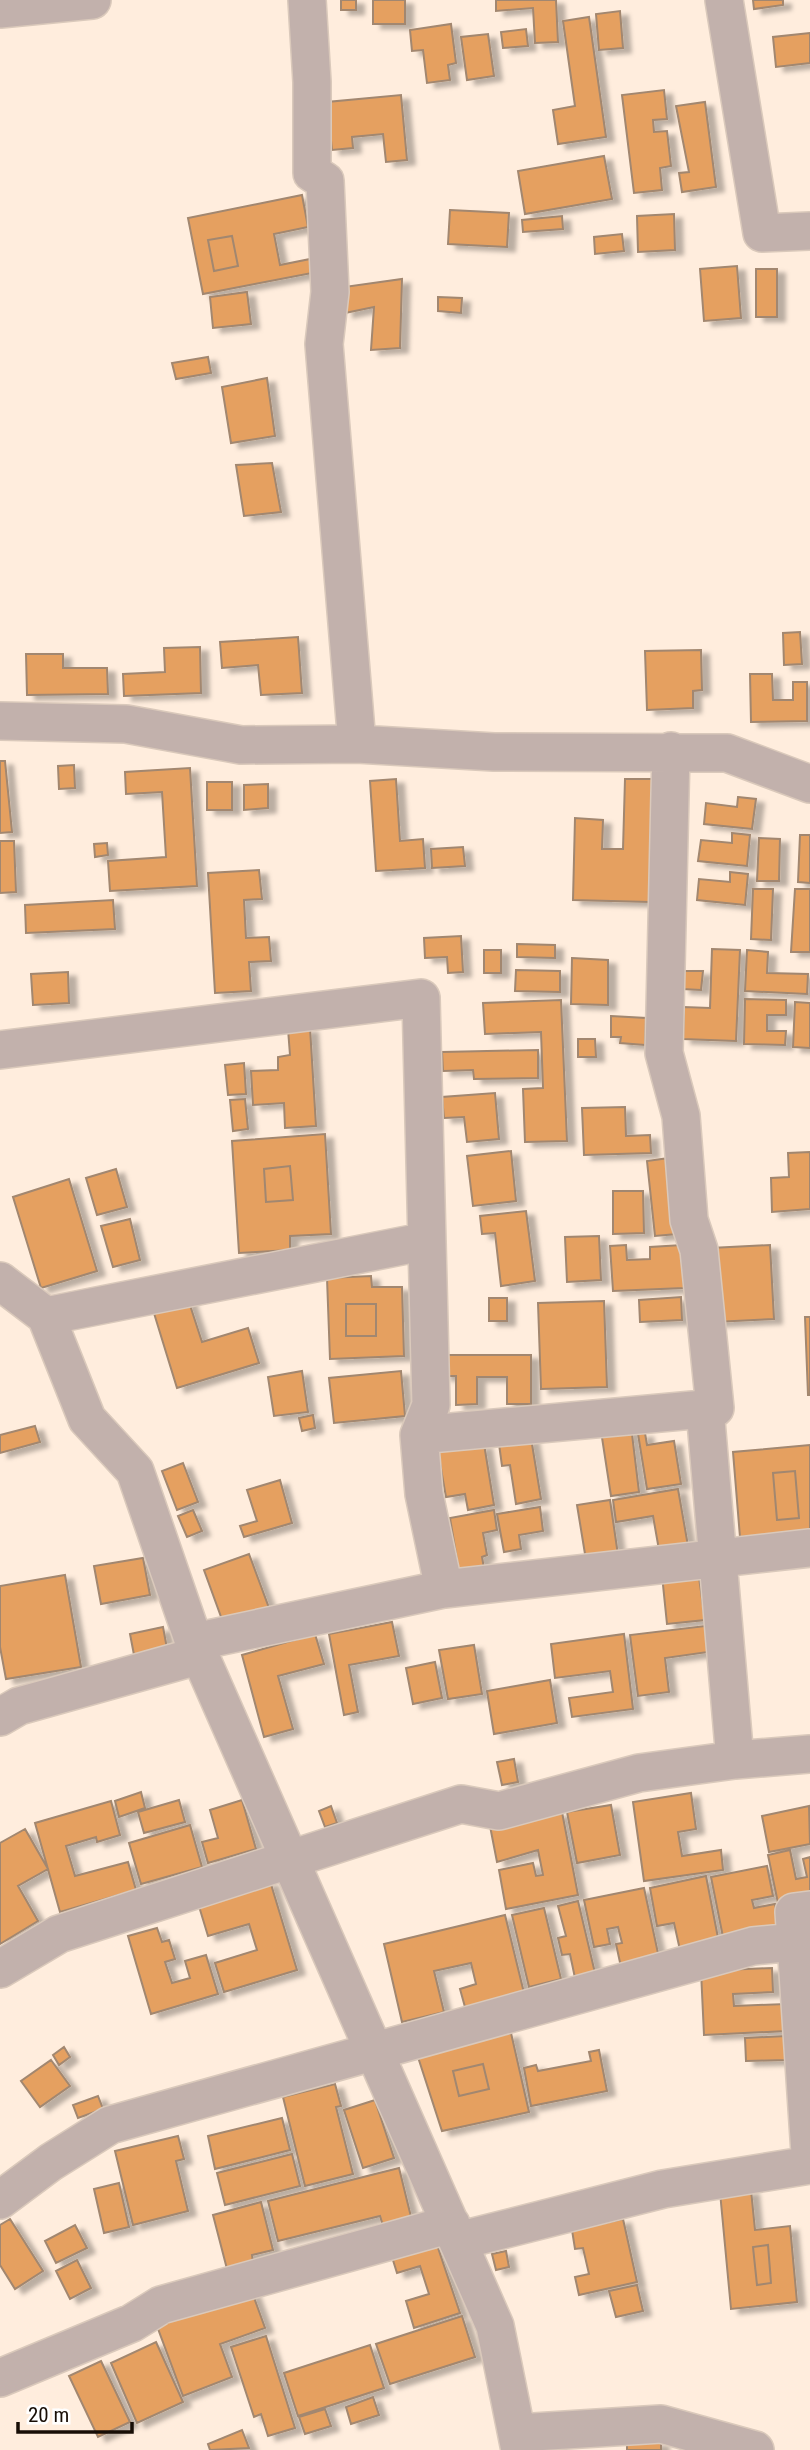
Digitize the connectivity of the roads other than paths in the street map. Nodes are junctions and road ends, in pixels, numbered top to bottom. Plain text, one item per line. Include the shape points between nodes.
1 (93, 0) edge
2 (307, 0) edge
3 (723, 0) edge
4 (0, 9) edge
5 (810, 231) edge
6 (0, 721) edge
7 (357, 744) junction
8 (671, 751) junction
9 (810, 784) edge
10 (0, 1050) edge
11 (427, 1241) junction
12 (0, 1282) edge
13 (46, 1316) junction
14 (705, 1409) junction
15 (419, 1435) junction
16 (810, 1548) edge
17 (718, 1557) junction
18 (444, 1589) junction
19 (198, 1649) junction
20 (0, 1717) edge
21 (810, 1754) edge
22 (735, 1760) junction
23 (288, 1860) junction
24 (810, 1910) edge
25 (794, 1942) junction
26 (0, 1969) edge
27 (375, 2050) junction
28 (810, 2152) edge
29 (810, 2165) edge
30 (0, 2200) edge
31 (455, 2232) junction
32 (0, 2378) edge
33 (519, 2442) edge
34 (755, 2450) edge

1 - 4 street
2 - 7 street via 312,173 325,181 330,292 324,344
3 - 5 street via 762,233
6 - 7 street via 127,724 241,745
7 - 8 street via 494,752
8 - 9 street via 727,754
8 - 14 street via 664,1053 681,1116 689,1220 699,1250 715,1408
10 - 11 street via 421,998
11 - 13 street
11 - 15 street via 431,1405
12 - 13 street
13 - 19 street via 88,1419 135,1471
14 - 15 street
14 - 17 street
15 - 18 street via 424,1494
16 - 17 street
17 - 18 street
17 - 22 street
18 - 19 street
19 - 20 street via 19,1706
19 - 23 street
21 - 22 street
22 - 23 street via 639,1773 499,1811 461,1804
23 - 26 street via 59,1934
23 - 27 street
24 - 25 street via 794,1912
25 - 27 street via 753,1946
25 - 28 street
27 - 30 street via 110,2124
27 - 31 street
29 - 31 street via 663,2189
31 - 32 street via 161,2305 132,2323
31 - 33 street via 495,2326
33 - 34 street via 661,2424

